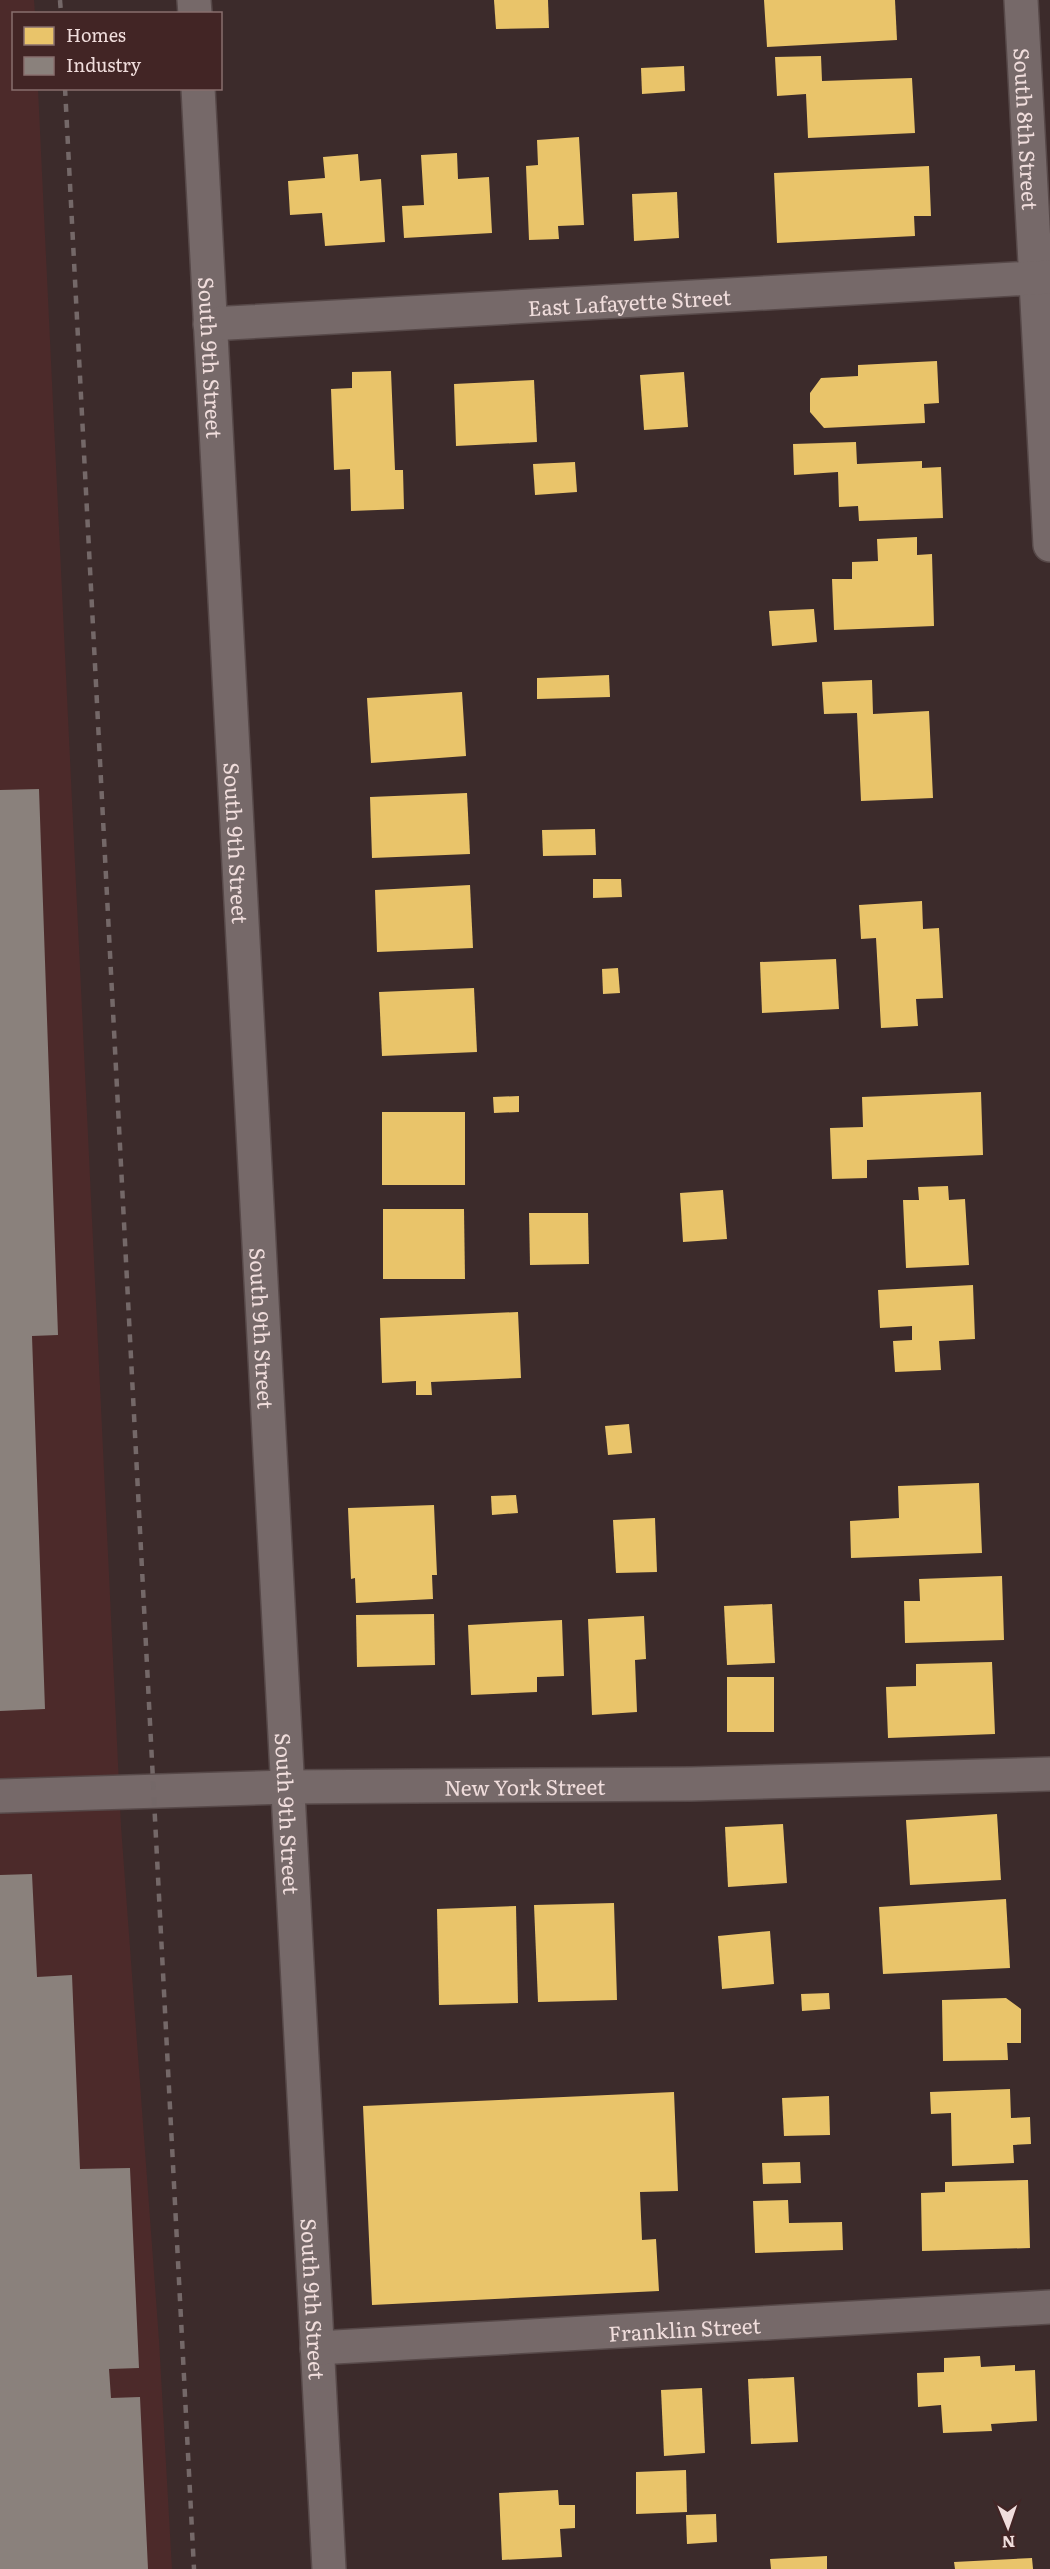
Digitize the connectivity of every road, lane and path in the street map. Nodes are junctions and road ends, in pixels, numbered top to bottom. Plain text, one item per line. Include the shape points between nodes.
1 (1021, 0) edge
2 (198, 90) edge
3 (1043, 278) edge
4 (210, 324) junction
5 (1050, 545) edge
6 (1050, 1774) edge
7 (287, 1787) junction
8 (0, 1796) edge
9 (1050, 2307) edge
10 (317, 2348) junction
11 (329, 2569) edge

1 - 3 street, South 8th Street
2 - 4 street, South 9th Street
3 - 4 street, East Lafayette Street
3 - 5 street, South 8th Street
4 - 7 street, South 9th Street
6 - 7 street, New York Street via 691,1784
7 - 8 street, New York Street
7 - 10 street, South 9th Street
9 - 10 street, Franklin Street
10 - 11 street, South 9th Street

